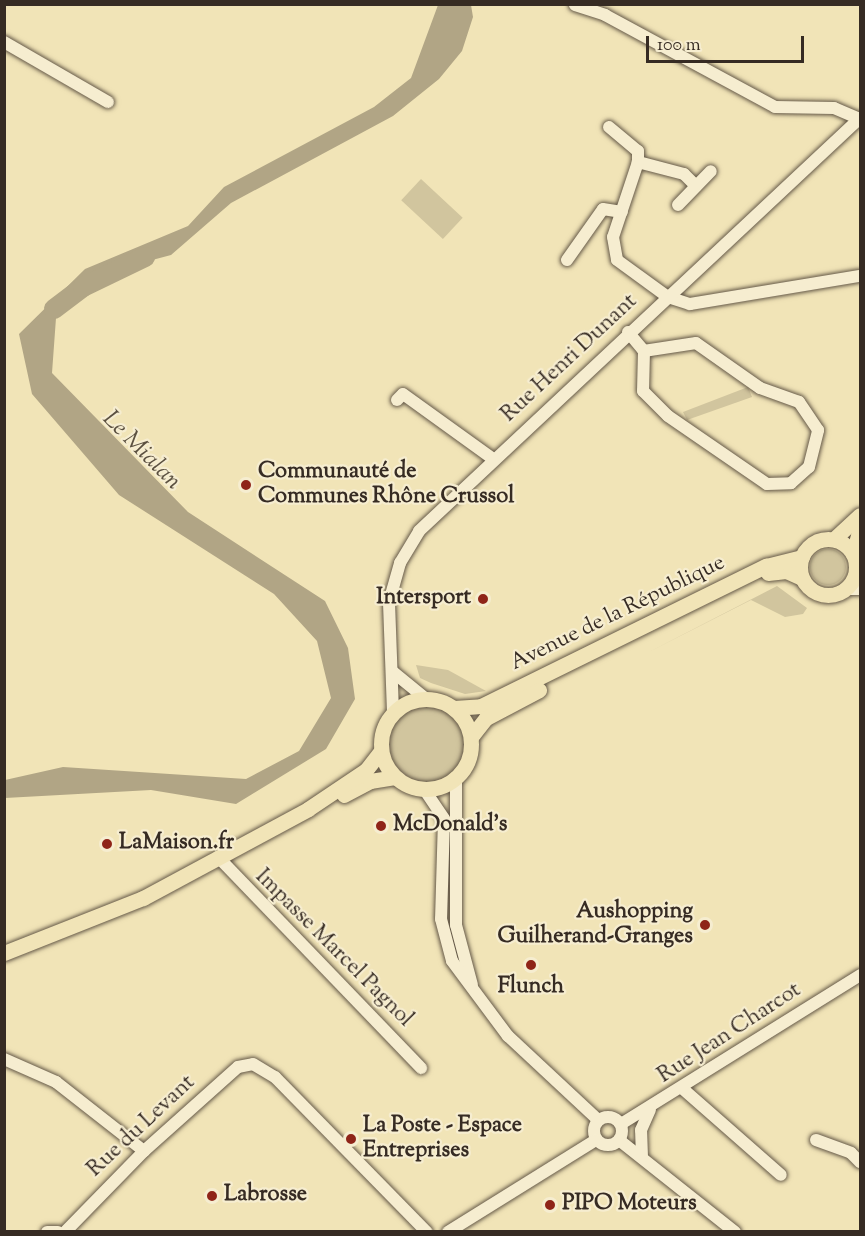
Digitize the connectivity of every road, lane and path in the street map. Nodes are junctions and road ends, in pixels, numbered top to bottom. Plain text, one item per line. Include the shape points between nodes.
1 (575, 5) edge
2 (608, 10) edge
3 (4, 42) edge
4 (108, 102) dead end
5 (860, 119) edge
6 (609, 128) dead end
7 (639, 162) junction
8 (711, 171) dead end
9 (696, 186) junction
10 (678, 205) dead end
11 (622, 212) junction
12 (567, 260) dead end
13 (861, 276) edge
14 (668, 297) junction
15 (628, 332) junction
16 (644, 351) junction
17 (397, 400) dead end
18 (493, 459) junction
19 (861, 515) edge
20 (861, 528) edge
21 (834, 539) junction
22 (802, 557) junction
23 (857, 564) edge
24 (802, 578) junction
25 (853, 589) edge
26 (393, 672) junction
27 (425, 698) junction
28 (454, 708) junction
29 (393, 712) junction
30 (471, 737) junction
31 (381, 752) junction
32 (395, 777) junction
33 (456, 777) junction
34 (424, 789) junction
35 (308, 809) junction
36 (218, 857) junction
37 (4, 953) edge
38 (861, 975) edge
39 (474, 992) junction
40 (4, 1059) edge
41 (421, 1068) dead end
42 (683, 1089) junction
43 (650, 1110) junction
44 (598, 1120) junction
45 (621, 1124) junction
46 (596, 1140) junction
47 (619, 1140) junction
48 (816, 1140) dead end
49 (144, 1151) junction
50 (642, 1157) junction
51 (861, 1162) edge
52 (781, 1175) dead end
53 (466, 1227) edge
54 (47, 1232) edge
55 (58, 1232) edge
56 (65, 1232) edge
57 (428, 1232) edge
58 (448, 1232) edge
59 (735, 1232) edge

1 - 2 street
2 - 5 street via 775,107 834,108
3 - 4 street
5 - 14 street, Rue Henri Dunant
6 - 7 street via 638,151
7 - 9 street via 684,174
7 - 11 street
8 - 9 street
9 - 10 street
11 - 12 street via 603,209
11 - 14 street via 613,237 617,260
13 - 14 street via 690,303
14 - 15 street, Rue Henri Dunant
15 - 16 street
15 - 18 street, Rue Henri Dunant
16 - 16 street via 640,384 647,398 712,446 773,486 790,483 809,467 818,430 800,402 760,388 696,343
17 - 18 street via 403,394 443,430
18 - 26 street, Rue Henri Dunant via 419,531 400,563 387,627
19 - 21 main road
20 - 23 main road
21 - 22 main road via 818,541
21 - 23 main road
22 - 24 main road
22 - 28 main road, Avenue de la République via 766,566 482,706
23 - 25 main road
24 - 25 main road via 822,594
24 - 30 main road, Avenue de la République via 776,571 749,582 493,714
26 - 27 street
26 - 29 street, Rue Henri Dunant
27 - 28 main road
27 - 29 main road
28 - 30 main road
29 - 31 main road via 381,735
30 - 33 main road via 469,757
31 - 32 main road
31 - 35 main road via 366,770
32 - 34 main road
32 - 35 main road via 370,781
33 - 34 main road
33 - 39 street via 456,925
34 - 39 street via 444,819 441,893 446,943
35 - 36 main road
36 - 37 main road via 143,898
36 - 41 street, Impasse Marcel Pagnol
38 - 42 street, Rue Jean Charcot
39 - 44 street via 508,1036
40 - 49 street via 56,1082
42 - 43 street, Rue Jean Charcot
42 - 52 street
43 - 45 street, Rue Jean Charcot
43 - 50 street via 641,1130
44 - 45 street via 608,1116
44 - 46 street
45 - 47 street
46 - 47 street via 607,1145
46 - 53 street
47 - 50 street
48 - 51 street via 851,1152
49 - 56 street, Rue du Levant
49 - 57 street, Rue du Levant via 238,1067 253,1064 275,1077
50 - 59 street
53 - 58 street
54 - 55 street

